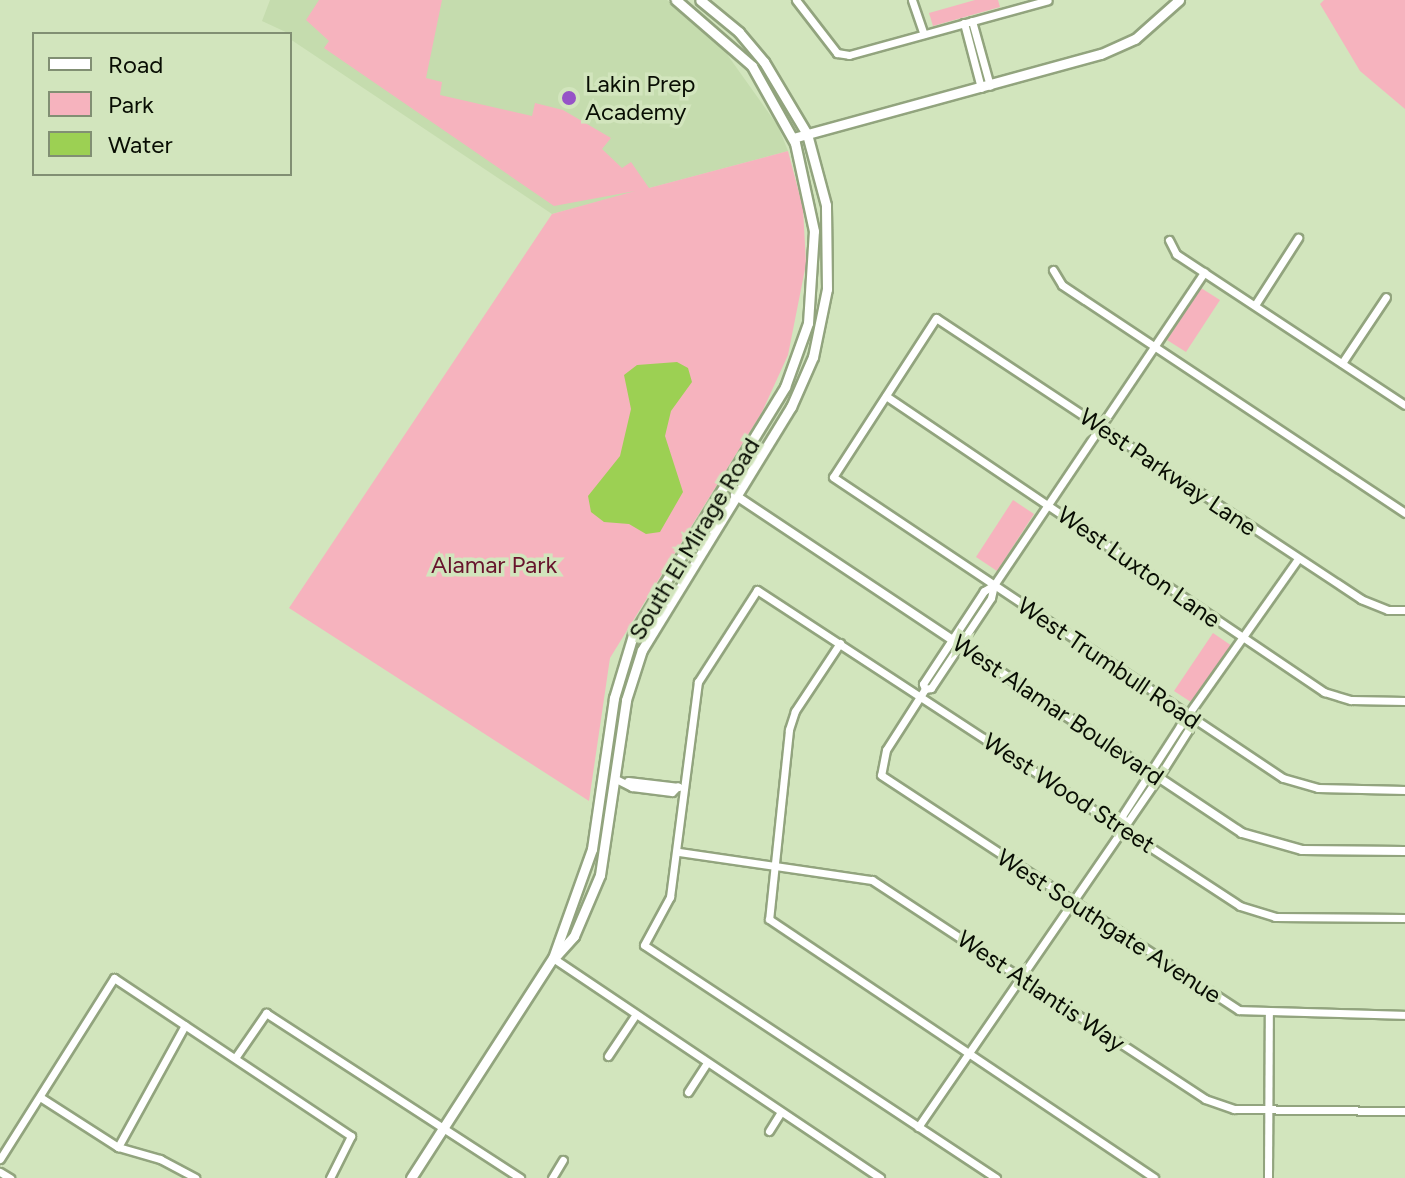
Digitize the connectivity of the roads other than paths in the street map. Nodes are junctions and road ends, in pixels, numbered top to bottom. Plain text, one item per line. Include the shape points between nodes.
1 (676, 0) edge
2 (700, 0) edge
3 (796, 0) edge
4 (912, 0) edge
5 (1012, 0) edge
6 (1048, 0) edge
7 (1179, 0) edge
8 (1014, 9) junction
9 (968, 22) junction
10 (924, 34) junction
11 (985, 87) junction
12 (807, 134) junction
13 (793, 138) junction
14 (1298, 238) dead end
15 (1169, 240) dead end
16 (1053, 270) dead end
17 (1204, 272) junction
18 (1386, 297) dead end
19 (1255, 305) junction
20 (1153, 347) junction
21 (1342, 363) junction
22 (886, 396) junction
23 (1405, 405) edge
24 (1101, 427) junction
25 (735, 495) junction
26 (1048, 503) junction
27 (1405, 513) edge
28 (1298, 559) junction
29 (994, 585) junction
30 (1405, 610) edge
31 (1243, 639) junction
32 (956, 641) junction
33 (840, 643) junction
34 (923, 692) junction
35 (1405, 701) edge
36 (1190, 717) junction
37 (1154, 776) junction
38 (616, 779) junction
39 (682, 787) junction
40 (1405, 790) edge
41 (1122, 823) junction
42 (1405, 851) edge
43 (679, 852) junction
44 (774, 865) junction
45 (1069, 902) junction
46 (1405, 918) edge
47 (553, 958) junction
48 (1019, 977) junction
49 (636, 1014) junction
50 (1269, 1014) junction
51 (1405, 1015) edge
52 (185, 1025) junction
53 (968, 1052) junction
54 (608, 1056) dead end
55 (235, 1058) junction
56 (707, 1063) junction
57 (688, 1092) dead end
58 (40, 1097) junction
59 (1267, 1110) junction
60 (1405, 1111) edge
61 (781, 1112) junction
62 (918, 1127) junction
63 (442, 1129) junction
64 (769, 1131) dead end
65 (118, 1147) junction
66 (0, 1159) edge
67 (563, 1160) dead end
68 (0, 1172) edge
69 (10, 1178) edge
70 (195, 1178) edge
71 (330, 1178) edge
72 (411, 1178) edge
73 (520, 1178) edge
74 (552, 1178) edge
75 (880, 1178) edge
76 (996, 1178) edge
77 (1154, 1178) edge
78 (1268, 1178) edge

1 - 13 main road, South El Mirage Road via 752,66
2 - 12 main road, South El Mirage Road via 739,32 764,62
3 - 10 street via 837,53
4 - 10 street
5 - 8 street
6 - 8 street
7 - 11 main road via 1135,39
8 - 9 street
9 - 10 street
9 - 11 street
11 - 12 main road
12 - 13 main road
12 - 25 main road, South El Mirage Road via 826,205 828,268 820,330 791,407
13 - 47 main road, South El Mirage Road via 814,231 808,323 785,387 633,635 614,698 592,849
14 - 19 street
15 - 17 street via 1176,254
16 - 20 street via 1062,285
17 - 19 street
17 - 20 street
18 - 21 street
19 - 21 street
20 - 24 street
20 - 27 street
21 - 23 street
22 - 24 street, West Parkway Lane via 936,318
22 - 26 street, West Luxton Lane
22 - 29 street, West Trumbull Road via 833,477
24 - 26 street
24 - 28 street, West Parkway Lane
25 - 32 street, West Alamar Boulevard
25 - 38 main road, South El Mirage Road via 642,650 626,700
26 - 29 street
26 - 31 street, West Luxton Lane
28 - 30 street, West Parkway Lane via 1373,606
28 - 31 street
29 - 32 street via 984,591
29 - 36 street, West Trumbull Road
31 - 35 street, West Luxton Lane via 1324,692 1351,700
31 - 36 street
32 - 34 street via 923,684
32 - 37 street, West Alamar Boulevard
33 - 34 street, West Wood Street
33 - 39 street, West Wood Street via 757,590 698,682
33 - 44 street via 795,711
34 - 41 street, West Wood Street
34 - 45 street, West Southgate Avenue via 886,750 881,775
36 - 37 street
36 - 40 street, West Trumbull Road via 1298,784
37 - 41 street
37 - 42 street, West Alamar Boulevard via 1263,842 1302,850
38 - 39 street via 632,787 672,792
38 - 47 main road, South El Mirage Road via 600,875 574,936
39 - 43 street
41 - 45 street
41 - 46 street, West Wood Street via 1257,914
43 - 44 street, West Atlantis Way
43 - 62 street via 670,897 644,945
44 - 48 street, West Atlantis Way via 872,880
44 - 53 street via 769,919
45 - 48 street
45 - 50 street, West Southgate Avenue via 1202,991 1239,1010
47 - 49 street
47 - 63 main road, South El Mirage Road
48 - 53 street
48 - 59 street, West Atlantis Way via 1205,1099 1234,1109
49 - 54 street
49 - 56 street
50 - 51 street, West Southgate Avenue
50 - 59 street
52 - 55 street
52 - 58 street via 114,978
52 - 65 street
53 - 62 street
53 - 77 street
55 - 63 street via 266,1013
55 - 71 street via 352,1139
56 - 57 street
56 - 61 street
58 - 65 street
58 - 66 street
59 - 60 street, West Atlantis Way
59 - 78 street
61 - 64 street
61 - 75 street
62 - 76 street
63 - 72 main road, South El Mirage Road
63 - 73 street
65 - 70 street via 160,1159
67 - 74 street
68 - 69 street

